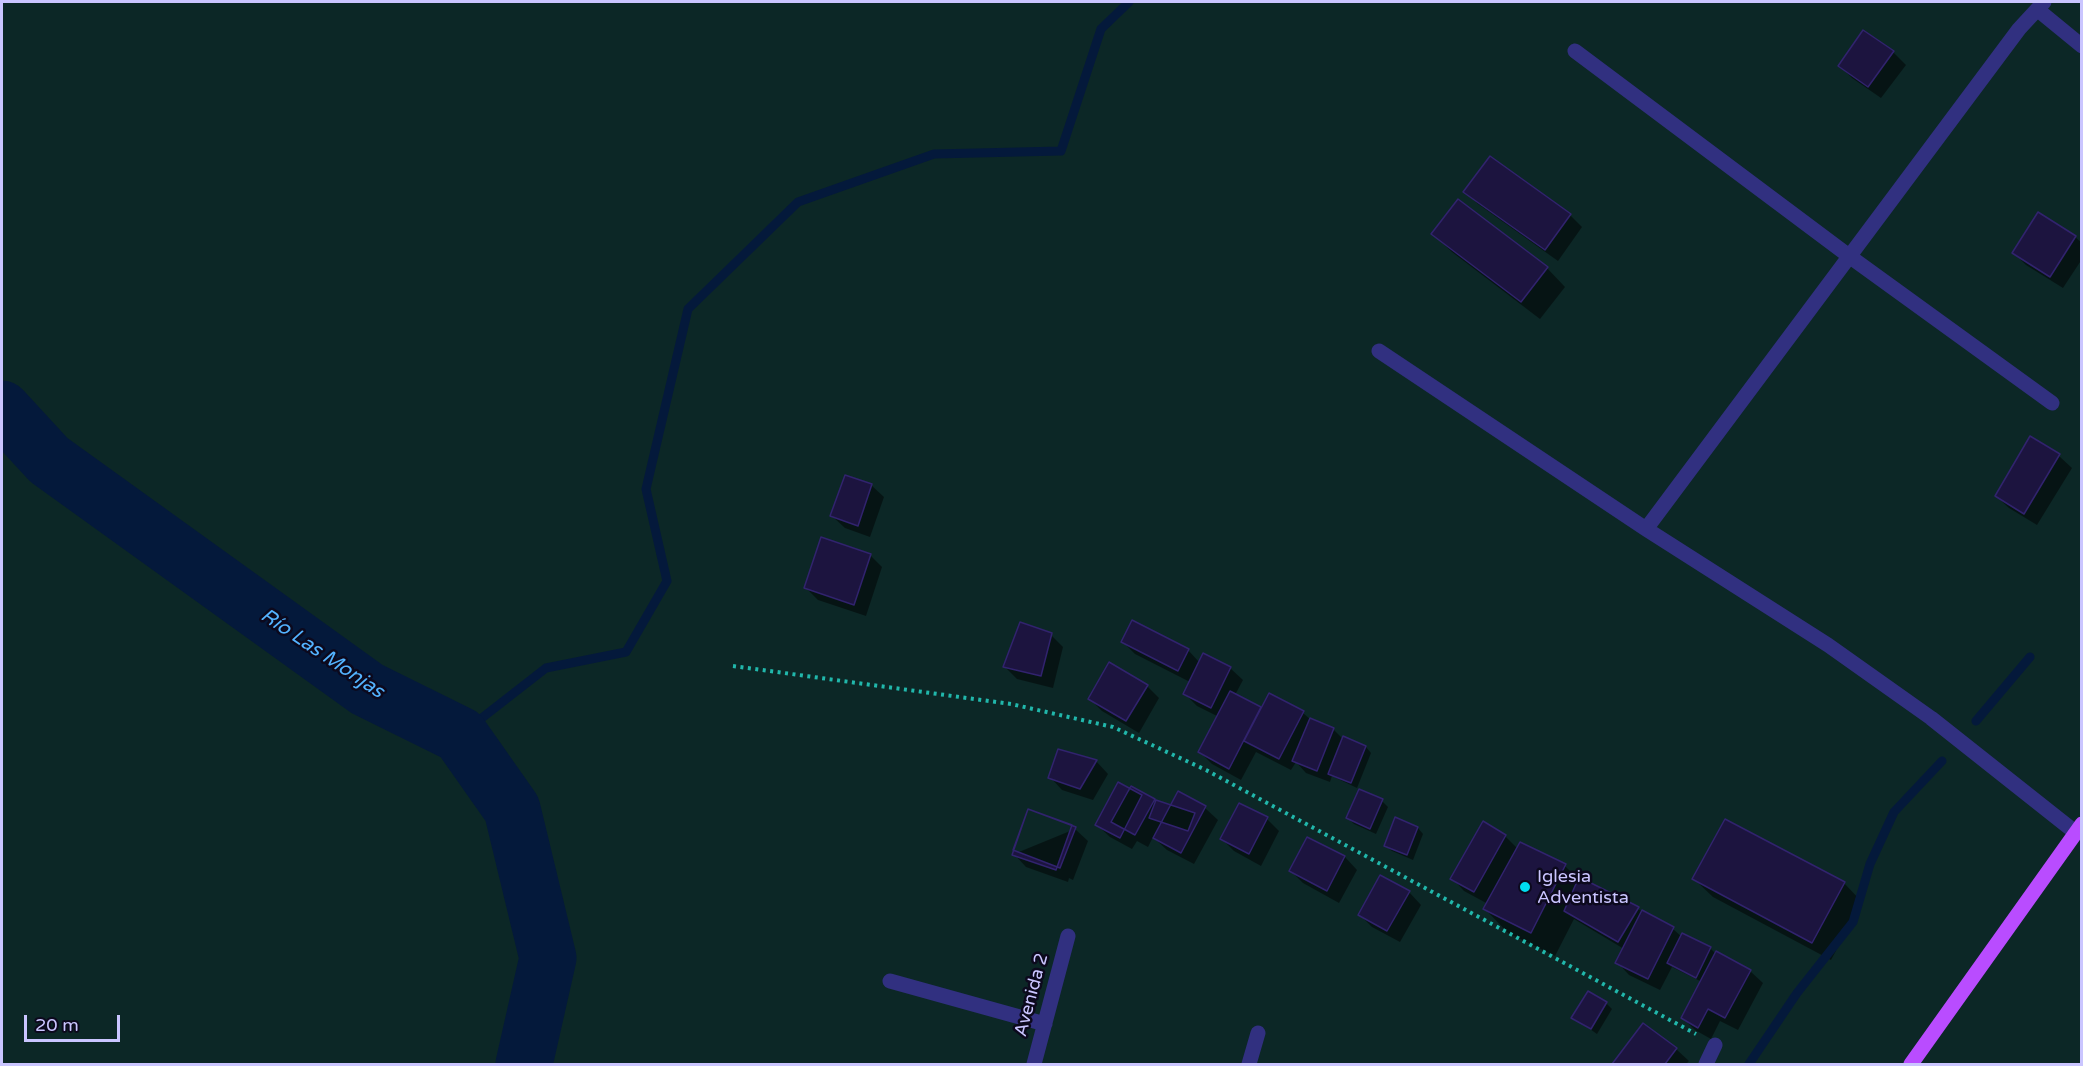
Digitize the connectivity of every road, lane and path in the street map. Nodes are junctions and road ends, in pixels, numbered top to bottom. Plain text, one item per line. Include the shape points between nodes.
1 (2041, 6) edge
2 (2082, 46) edge
3 (1575, 51) dead end
4 (1849, 256) junction
5 (1379, 351) dead end
6 (2052, 403) dead end
7 (1646, 529) junction
8 (733, 666) dead end
9 (2078, 828) edge
10 (1068, 936) dead end
11 (890, 981) dead end
12 (1045, 1024) junction
13 (1258, 1033) dead end
14 (1715, 1044) joint
15 (1034, 1065) edge
16 (1249, 1065) edge
17 (1706, 1065) edge
18 (1911, 1065) edge

1 - 2 street
1 - 4 street via 2019,29
3 - 4 street
4 - 6 street
4 - 7 street
5 - 7 street
7 - 9 street via 1828,645
8 - 14 path via 1011,704 1113,727 1206,770
9 - 18 main road
10 - 12 street, Avenida 2
11 - 12 street
12 - 15 street, Avenida 2
13 - 16 street
14 - 17 street

